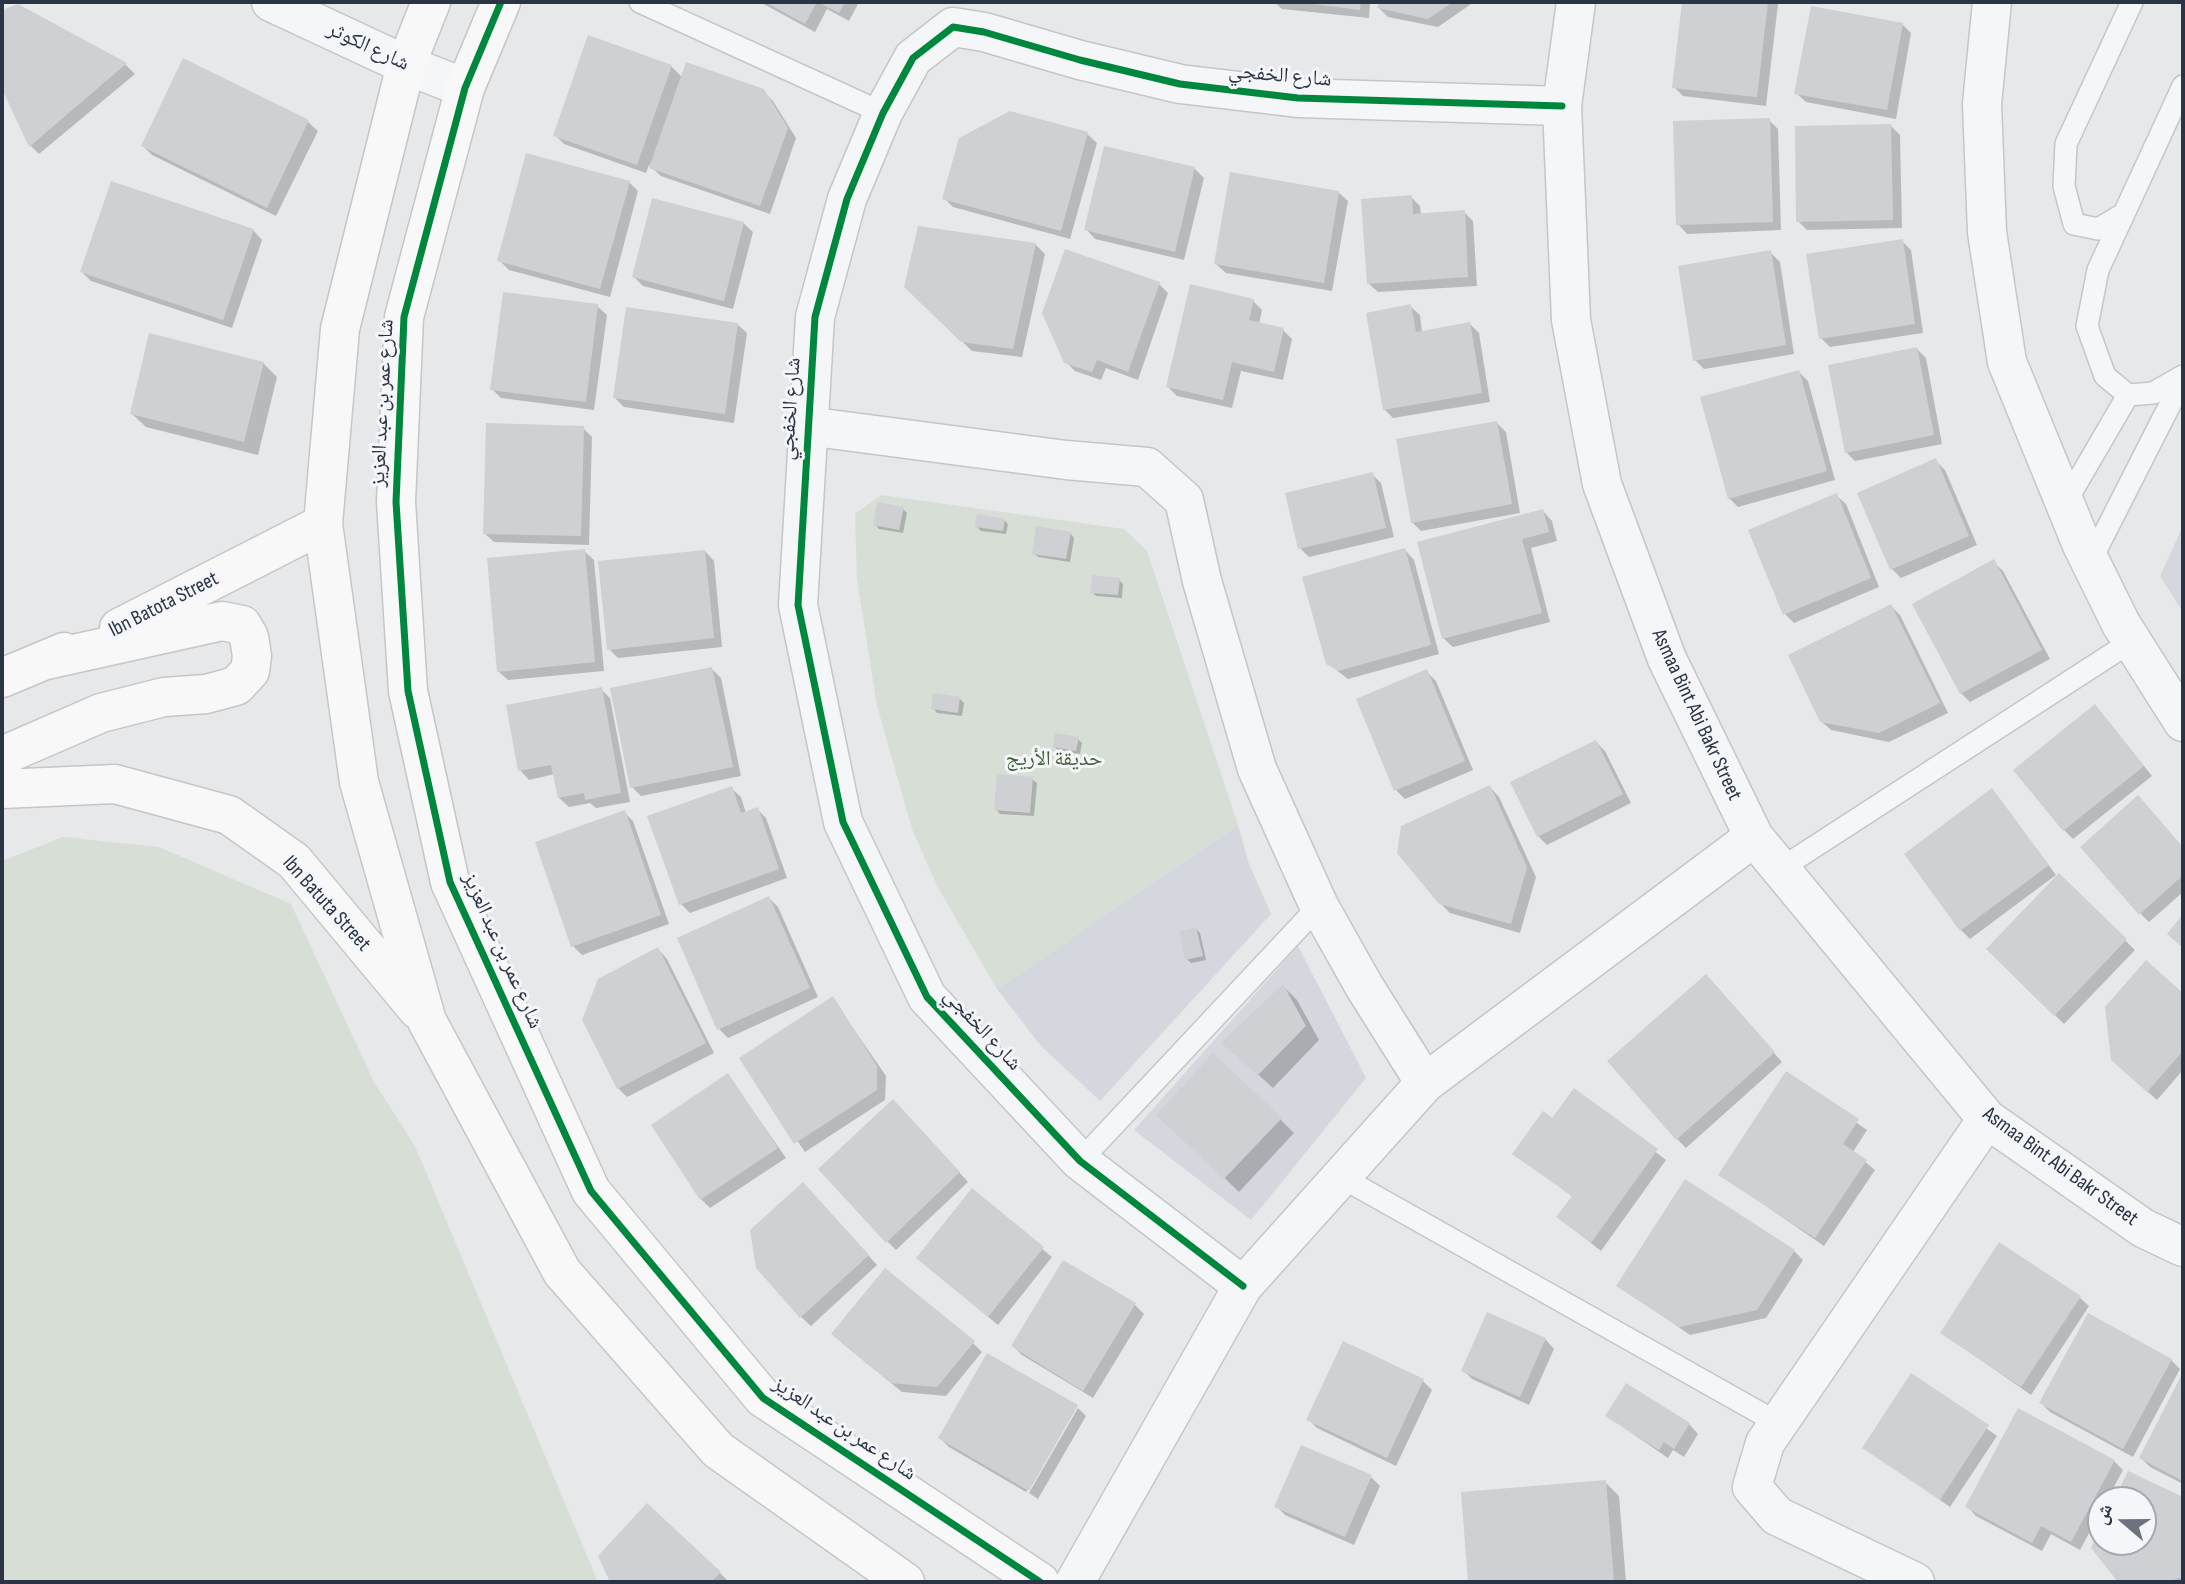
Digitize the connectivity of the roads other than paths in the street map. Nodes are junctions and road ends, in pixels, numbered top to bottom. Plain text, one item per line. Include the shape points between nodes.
1 (271, 2) edge
2 (431, 2) edge
3 (501, 2) edge
4 (640, 2) edge
5 (1576, 2) edge
6 (1992, 2) edge
7 (2132, 2) edge
8 (406, 65) junction
9 (2183, 86) edge
10 (465, 88) junction
11 (1562, 106) junction
12 (883, 113) junction
13 (2120, 216) junction
14 (2183, 377) edge
15 (2128, 395) junction
16 (807, 426) junction
17 (2064, 505) junction
18 (323, 524) junction
19 (2090, 562) junction
20 (2132, 641) junction
21 (42, 661) junction
22 (2, 678) edge
23 (2183, 722) edge
24 (2, 756) edge
25 (2, 789) edge
26 (1754, 837) junction
27 (1780, 869) junction
28 (1319, 906) junction
29 (427, 1021) junction
30 (1426, 1083) junction
31 (1987, 1119) junction
32 (1080, 1161) junction
33 (1340, 1177) junction
34 (2183, 1247) edge
35 (1243, 1286) junction
36 (1778, 1423) junction
37 (905, 1582) edge
38 (1040, 1582) edge
39 (1075, 1582) edge
40 (1915, 1582) edge

1 - 8 street, شارع الكوثر
2 - 8 street
3 - 10 street, شارع عمر بن عبد العزيز
4 - 12 lane
5 - 11 street, Asmaa Bint Abi Bakr Street
6 - 17 street via 1982,104 1987,232 2007,362
7 - 13 lane via 2066,144 2064,186 2074,224 2098,229
8 - 10 street, شارع الكوثر
8 - 18 street via 341,329
9 - 13 lane
10 - 38 street, شارع عمر بن عبد العزيز via 404,317 396,502 408,691 450,882 591,1191 763,1398
11 - 12 street, شارع الخفجي via 1298,98 1180,84 953,27 913,58
11 - 26 street, Asmaa Bint Abi Bakr Street via 1571,320 1602,484 1667,659
12 - 16 street, شارع الخفجي via 848,199 815,317
13 - 15 lane via 2098,270 2087,326 2105,376
14 - 15 lane via 2153,393
14 - 19 lane
15 - 17 lane
16 - 28 street via 1147,467 1184,500 1202,581 1256,769
16 - 32 street, شارع الخفجي via 798,605 843,822 927,997
17 - 19 street
18 - 21 street, Ibn Batota Street via 109,633
18 - 29 street via 359,782
19 - 20 street
20 - 23 street
20 - 27 lane
21 - 22 street, Ibn Batota Street
21 - 24 street via 222,621 242,625 252,656 250,671 236,686 101,713
25 - 29 street, Ibn Batuta Street via 115,784 229,815 294,861
26 - 27 street, Asmaa Bint Abi Bakr Street
26 - 30 street
27 - 31 street, Asmaa Bint Abi Bakr Street
28 - 30 street
28 - 32 lane
29 - 37 street via 562,1272 718,1450
30 - 33 street
31 - 34 street, Asmaa Bint Abi Bakr Street via 2143,1228
31 - 36 street
32 - 35 street, شارع الخفجي
33 - 35 street
33 - 36 lane
35 - 39 street
36 - 40 street via 1765,1443 1752,1487 1777,1516

